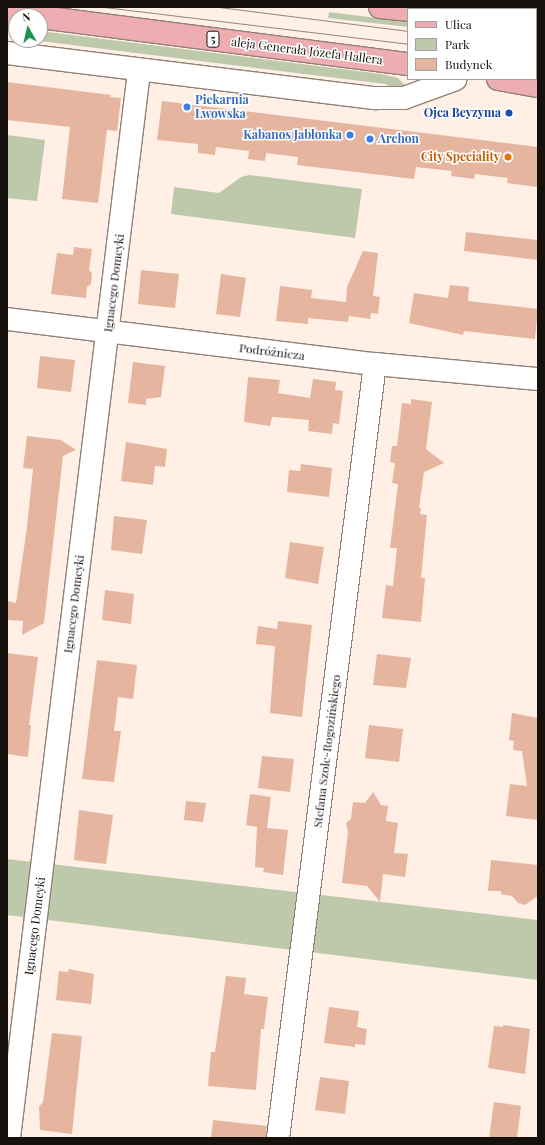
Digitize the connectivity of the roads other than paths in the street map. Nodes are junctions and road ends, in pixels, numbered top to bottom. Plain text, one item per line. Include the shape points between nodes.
1 (380, 7) edge
2 (407, 10) edge
3 (48, 18) edge
4 (7, 53) edge
5 (407, 64) edge
6 (139, 70) junction
7 (453, 80) edge
8 (504, 80) edge
9 (538, 86) edge
10 (7, 319) edge
11 (107, 332) junction
12 (375, 364) junction
13 (538, 379) edge
14 (9, 1138) edge
15 (278, 1138) edge

1 - 2 main road
3 - 5 main road, aleja Generała Józefa Hallera / 5
4 - 6 street
6 - 7 street via 383,98 404,98
6 - 11 street, Ignacego Domeyki
8 - 9 main road
10 - 11 street, Podróżnicza
11 - 12 street, Podróżnicza
11 - 14 street, Ignacego Domeyki
12 - 13 street, Podróżnicza
12 - 15 street, Stefana Szolc-Rogozińskiego

